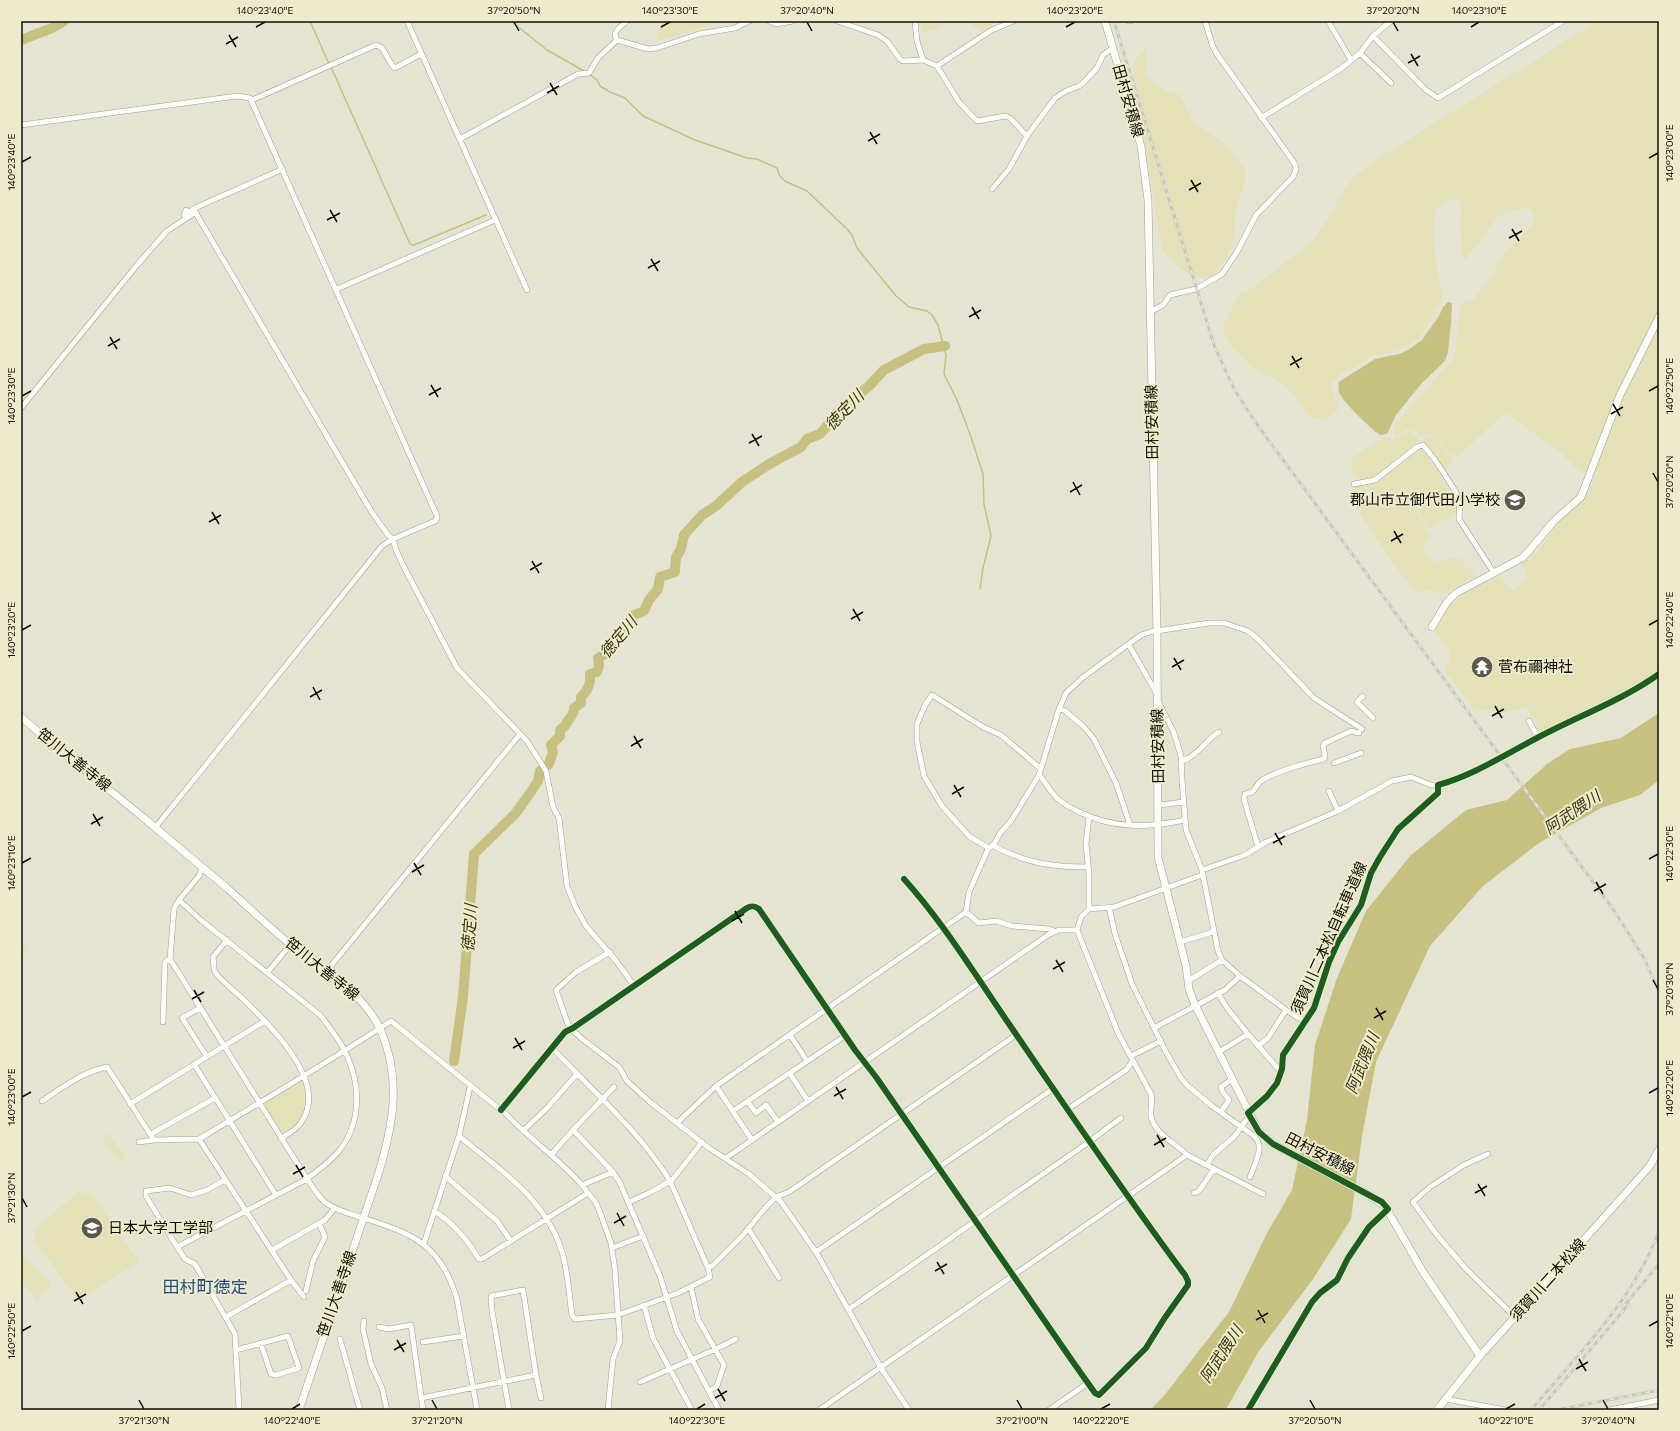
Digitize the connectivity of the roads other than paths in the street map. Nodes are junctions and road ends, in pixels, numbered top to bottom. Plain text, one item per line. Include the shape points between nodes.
1 (407, 21) edge
2 (627, 21) edge
3 (749, 21) edge
4 (770, 21) edge
5 (793, 21) edge
6 (837, 21) edge
7 (915, 21) edge
8 (1013, 21) edge
9 (1105, 21) edge
10 (1205, 21) edge
11 (1328, 21) edge
12 (1391, 21) edge
13 (1563, 21) edge
14 (1373, 36) junction
15 (617, 40) junction
16 (1113, 48) junction
17 (1360, 53) junction
18 (422, 54) junction
19 (923, 60) junction
20 (1351, 60) junction
21 (937, 66) junction
22 (1391, 83) dead end
23 (252, 100) junction
24 (1262, 118) junction
25 (21, 125) edge
26 (1027, 136) junction
27 (460, 139) junction
28 (283, 169) junction
29 (992, 189) dead end
30 (186, 210) dead end
31 (193, 212) junction
32 (494, 220) junction
33 (337, 289) junction
34 (526, 290) dead end
35 (1150, 312) junction
36 (1659, 317) edge
37 (21, 408) edge
38 (1354, 484) dead end
39 (393, 539) junction
40 (1494, 573) junction
41 (1432, 627) dead end
42 (1157, 631) junction
43 (1129, 645) junction
44 (1363, 696) dead end
45 (1157, 697) junction
46 (1059, 708) junction
47 (1373, 718) dead end
48 (23, 719) edge
49 (1529, 720) dead end
50 (1219, 732) dead end
51 (520, 734) junction
52 (1538, 737) dead end
53 (1361, 753) dead end
54 (1182, 761) junction
55 (1334, 763) dead end
56 (1042, 769) junction
57 (1039, 775) junction
58 (1438, 786) dead end
59 (1329, 791) dead end
60 (1184, 802) junction
61 (1158, 805) junction
62 (1338, 811) junction
63 (1089, 817) junction
64 (1185, 820) junction
65 (1159, 824) junction
66 (1130, 825) junction
67 (155, 828) junction
68 (991, 847) junction
69 (1258, 847) junction
70 (202, 867) junction
71 (1088, 867) junction
72 (1202, 873) junction
73 (904, 878) dead end
74 (1166, 889) junction
75 (179, 900) junction
76 (1109, 907) junction
77 (1089, 909) junction
78 (966, 912) junction
79 (943, 929) junction
80 (1077, 930) junction
81 (1054, 931) junction
82 (1213, 932) junction
83 (226, 940) junction
84 (1180, 942) junction
85 (290, 944) junction
86 (610, 952) junction
87 (170, 959) junction
88 (1222, 960) junction
89 (326, 972) junction
90 (268, 973) junction
91 (1240, 976) junction
92 (1188, 981) junction
93 (980, 982) junction
94 (634, 986) junction
95 (1218, 993) junction
96 (1195, 1005) junction
97 (200, 1008) junction
98 (828, 1009) junction
99 (1286, 1010) junction
100 (265, 1021) junction
101 (163, 1022) dead end
102 (1305, 1022) dead end
103 (380, 1028) junction
104 (1154, 1028) junction
105 (572, 1029) junction
106 (1248, 1034) junction
107 (790, 1035) junction
108 (1016, 1035) junction
109 (845, 1036) junction
110 (1161, 1041) junction
111 (223, 1046) junction
112 (1258, 1046) junction
113 (552, 1048) junction
114 (345, 1051) junction
115 (1219, 1052) junction
116 (207, 1056) junction
117 (1132, 1059) junction
118 (807, 1061) junction
119 (864, 1062) junction
120 (194, 1064) junction
121 (1281, 1072) dead end
122 (577, 1074) junction
123 (790, 1074) junction
124 (305, 1076) junction
125 (1232, 1079) junction
126 (716, 1086) junction
127 (470, 1087) junction
128 (614, 1087) dead end
129 (1054, 1088) junction
130 (215, 1098) junction
131 (602, 1099) junction
132 (42, 1101) dead end
133 (808, 1101) junction
134 (258, 1102) junction
135 (748, 1102) junction
136 (130, 1104) junction
137 (1068, 1109) junction
138 (501, 1110) junction
139 (733, 1111) junction
140 (1221, 1112) junction
141 (901, 1115) junction
142 (1250, 1117) junction
143 (1121, 1118) dead end
144 (229, 1121) junction
145 (778, 1122) junction
146 (677, 1123) junction
147 (1241, 1127) junction
148 (572, 1130) junction
149 (523, 1131) junction
150 (150, 1134) junction
151 (459, 1136) junction
152 (199, 1139) junction
153 (281, 1139) junction
154 (154, 1140) junction
155 (752, 1140) junction
156 (1091, 1141) junction
157 (139, 1142) dead end
158 (702, 1142) junction
159 (1659, 1150) edge
160 (1488, 1154) dead end
161 (551, 1155) junction
162 (1187, 1155) junction
163 (726, 1158) junction
164 (1208, 1165) junction
165 (938, 1168) junction
166 (1214, 1169) junction
167 (613, 1172) junction
168 (446, 1176) junction
169 (1250, 1176) dead end
170 (307, 1179) junction
171 (225, 1180) junction
172 (670, 1181) junction
173 (582, 1185) junction
174 (588, 1193) junction
175 (1194, 1193) dead end
176 (1263, 1194) dead end
177 (276, 1195) junction
178 (1128, 1196) junction
179 (776, 1198) junction
180 (629, 1202) junction
181 (335, 1208) junction
182 (246, 1210) junction
183 (434, 1211) junction
184 (363, 1218) junction
185 (547, 1219) junction
186 (975, 1221) junction
187 (319, 1223) junction
188 (748, 1228) junction
189 (643, 1236) junction
190 (511, 1241) junction
191 (424, 1243) junction
192 (177, 1247) junction
193 (612, 1248) junction
194 (272, 1250) junction
195 (816, 1252) junction
196 (708, 1268) junction
197 (1013, 1276) junction
198 (779, 1278) dead end
199 (291, 1280) junction
200 (691, 1287) junction
201 (668, 1296) junction
202 (644, 1305) junction
203 (849, 1309) junction
204 (618, 1314) junction
205 (226, 1317) junction
206 (1514, 1317) junction
207 (364, 1321) dead end
208 (379, 1327) dead end
209 (464, 1336) junction
210 (340, 1339) dead end
211 (736, 1339) dead end
212 (423, 1342) dead end
213 (261, 1344) junction
214 (716, 1349) junction
215 (236, 1350) junction
216 (1480, 1356) junction
217 (692, 1360) junction
218 (881, 1368) junction
219 (670, 1369) junction
220 (536, 1374) junction
221 (504, 1381) junction
222 (640, 1382) dead end
223 (1088, 1383) junction
224 (473, 1387) junction
225 (709, 1391) junction
226 (421, 1398) junction
227 (541, 1398) dead end
228 (1445, 1399) junction
229 (1659, 1400) edge
230 (239, 1410) edge
231 (299, 1410) edge
232 (360, 1410) edge
233 (387, 1410) edge
234 (423, 1410) edge
235 (477, 1410) edge
236 (509, 1410) edge
237 (608, 1410) edge
238 (692, 1410) edge
239 (719, 1410) edge
240 (819, 1410) edge
241 (909, 1410) edge
242 (1049, 1410) edge
243 (1437, 1410) edge
244 (1506, 1410) edge
245 (1609, 1410) edge

1 - 18 street
2 - 15 street via 615,31
3 - 15 street via 735,28 699,34 657,48 648,49
4 - 5 street via 776,24
6 - 19 street via 878,34 903,61
7 - 19 street via 918,46
8 - 21 street via 990,31
9 - 16 main road, 田村安積線
10 - 24 street via 1217,54
11 - 20 street
12 - 14 street
13 - 14 street via 1438,98 1426,90
14 - 17 street
15 - 27 street via 598,58 588,74 578,74
16 - 26 street via 1103,55 1097,68 1084,82 1055,98
16 - 35 main road, 田村安積線 via 1135,123 1145,173 1149,223
17 - 20 street
17 - 22 street
18 - 23 street via 395,68 382,48 376,45
18 - 27 street
19 - 21 street
20 - 24 street
21 - 26 street via 959,102 976,120 1005,116
23 - 25 street via 249,97 237,96
23 - 28 street
24 - 35 street via 1295,164 1293,177 1256,215 1237,252 1222,274 1196,289 1170,295 1163,305
26 - 29 street via 1009,169
27 - 32 street
28 - 31 street via 197,207
28 - 33 street
30 - 31 street via 184,215
31 - 37 street via 167,232 137,266
31 - 39 street via 371,511
32 - 33 street
32 - 34 street
33 - 39 street via 437,516 435,521
35 - 42 main road, 田村安積線
36 - 40 main road via 1620,395 1581,497 1554,520 1528,552
38 - 40 street via 1374,480 1423,445 1454,489 1460,501 1459,519
39 - 51 street via 405,569 457,668
39 - 67 street via 382,546
40 - 41 main road via 1456,593 1447,602
42 - 43 street via 1141,635
42 - 45 main road, 田村安積線
42 - 69 street via 1218,623 1248,631 1314,698 1361,731 1351,731 1328,741 1323,746 1324,759 1261,781 1255,791 1245,794 1244,799
43 - 45 street
43 - 46 street via 1073,685
44 - 47 street via 1357,702
45 - 54 street via 1174,733
45 - 61 main road, 田村安積線
46 - 56 street
46 - 66 street via 1084,727 1094,739 1116,783
48 - 67 main road, 笹川大善寺線
49 - 52 street
50 - 54 street via 1194,755
51 - 86 street via 537,756 547,776 553,807 559,818 567,886 574,906 586,926
51 - 89 street
53 - 55 street
54 - 60 street
56 - 57 street
56 - 68 street via 1001,734 983,727 932,695 927,701 917,730 924,776 942,806 970,837
57 - 63 street via 1058,799
57 - 68 street via 1011,821
58 - 62 street via 1412,777 1397,780
59 - 62 street
60 - 61 street
60 - 64 street
61 - 65 main road, 田村安積線
62 - 69 street
63 - 66 street via 1110,824
63 - 71 street via 1086,844
64 - 65 street
64 - 72 street via 1189,840
65 - 66 street
65 - 74 main road, 田村安積線 via 1158,857
67 - 70 main road, 笹川大善寺線
68 - 71 street via 1014,856 1060,867
68 - 78 street via 969,892
69 - 72 street
70 - 75 street via 199,876
70 - 85 main road, 笹川大善寺線
71 - 77 street
72 - 74 street
72 - 82 street
73 - 79 street
74 - 76 street
74 - 84 main road, 田村安積線
75 - 83 street
75 - 87 street via 174,909
76 - 77 street
76 - 104 street via 1130,978
77 - 80 street via 1081,917
78 - 79 street
78 - 81 street via 979,923 996,921 1012,926
79 - 93 street
79 - 98 street
80 - 81 street
80 - 117 street via 1116,1028
81 - 93 street
82 - 84 street
82 - 88 street
83 - 90 street
83 - 100 street via 213,957 216,973
84 - 92 main road, 田村安積線
85 - 89 main road, 笹川大善寺線
85 - 90 street
86 - 94 street
86 - 105 street via 576,972 556,990
87 - 97 street
87 - 101 street via 165,962
88 - 91 street
88 - 92 street
89 - 103 main road, 笹川大善寺線 via 362,1001
90 - 114 street via 320,1016 335,1033
91 - 95 street
91 - 99 street
92 - 96 main road, 田村安積線
93 - 108 street
93 - 119 street
94 - 98 street via 753,906 759,910
94 - 105 street
95 - 96 street
95 - 106 street
96 - 104 street
96 - 115 main road, 田村安積線
97 - 111 street
97 - 116 street via 182,1018
98 - 107 street
98 - 109 street
99 - 102 street
99 - 112 street via 1268,1038
100 - 111 street
100 - 124 street
103 - 114 street
103 - 127 street via 391,1021
103 - 184 main road, 笹川大善寺線 via 390,1060 394,1104 386,1150
104 - 110 street
105 - 113 street via 565,1032
105 - 146 street via 619,1067 628,1081
106 - 112 street
106 - 115 street
107 - 118 street
107 - 126 street
108 - 129 street
108 - 141 street
109 - 118 street
109 - 119 street
110 - 117 street
110 - 140 street via 1184,1081
111 - 116 street
111 - 134 street
112 - 121 street
113 - 122 street
113 - 138 street
114 - 124 street
114 - 170 street via 355,1084 357,1104 353,1128 330,1161
115 - 125 main road, 田村安積線
116 - 120 street
117 - 137 street via 1126,1070
117 - 162 street via 1151,1094 1151,1117 1155,1127
118 - 123 street
119 - 133 street
119 - 141 street
120 - 130 street
120 - 136 street
122 - 131 street
122 - 149 street
123 - 133 street
123 - 135 street
124 - 134 street
124 - 153 street via 308,1086 308,1109 295,1130
125 - 140 street via 1221,1087 1229,1100
125 - 142 main road, 田村安積線
126 - 139 street
126 - 146 street
127 - 138 street
127 - 151 street
128 - 131 street
129 - 137 street
129 - 165 street
130 - 144 street
130 - 150 street
131 - 148 street
131 - 172 street via 651,1154
132 - 136 street via 80,1076 107,1068
133 - 145 street
134 - 144 street
134 - 153 street
135 - 139 street
135 - 145 street via 756,1113 766,1105
136 - 150 street
137 - 156 street
138 - 149 street
139 - 155 street
140 - 147 street
141 - 165 street
141 - 179 street via 789,1192
142 - 147 street
142 - 216 main road, 田村安積線 via 1262,1136 1288,1153 1382,1202 1390,1211 1423,1272
143 - 156 street
144 - 152 street
144 - 177 street
145 - 155 street
146 - 158 street
147 - 164 street via 1234,1137 1213,1155
147 - 169 street via 1257,1139 1260,1146
148 - 161 street
148 - 167 street
149 - 161 street
150 - 154 street
151 - 168 street
151 - 185 street via 522,1188
152 - 154 street
152 - 171 street
153 - 170 street
154 - 157 street
155 - 163 street
156 - 178 street
156 - 186 street
158 - 163 street
158 - 172 street
159 - 206 main road, 須賀川二本松線 via 1649,1167
160 - 206 street via 1464,1165 1430,1187 1414,1202 1437,1235 1463,1265
161 - 173 street
162 - 164 street
162 - 178 street
163 - 179 street
164 - 166 street
165 - 186 street
165 - 195 street
166 - 175 street
166 - 176 street
167 - 173 street
167 - 180 street
168 - 183 street
168 - 190 street via 497,1221
170 - 177 street
170 - 181 street via 322,1199
171 - 182 street
171 - 192 street via 191,1195 170,1188 146,1191 146,1196
172 - 180 street
172 - 196 street
173 - 174 street
174 - 185 street
174 - 193 street via 596,1203
177 - 182 street
178 - 197 street
178 - 223 street via 1185,1274 1188,1285 1146,1348 1099,1395
179 - 188 street
179 - 195 street via 800,1227
180 - 189 street
181 - 184 street
181 - 187 street
182 - 192 street
182 - 194 street
183 - 190 street via 458,1229 479,1259
183 - 191 street
184 - 191 street via 406,1232
184 - 231 main road, 笹川大善寺線
185 - 190 street
185 - 204 street via 562,1251 572,1315 575,1318
186 - 197 street
186 - 203 street
187 - 194 street
187 - 199 street via 325,1237 313,1262 305,1294
188 - 196 street via 732,1247
188 - 198 street
189 - 193 street
189 - 201 street
191 - 209 street via 443,1265 452,1282
192 - 205 street via 185,1259 195,1264
193 - 204 street
194 - 199 street
195 - 203 street
196 - 200 street via 711,1274 709,1278
197 - 218 street
197 - 223 street
199 - 205 street
200 - 201 street
200 - 214 street via 698,1319
201 - 202 street
201 - 217 street via 677,1331
202 - 204 street
202 - 219 street via 653,1338
203 - 218 street
204 - 237 street via 620,1341 613,1359
205 - 215 street via 235,1334
206 - 216 main road, 須賀川二本松線
207 - 233 street via 363,1329 371,1364 382,1388
208 - 226 street via 389,1329 411,1325
209 - 212 street
209 - 224 street
210 - 232 street
211 - 214 street
213 - 213 street via 288,1336 299,1368 276,1375 271,1374
213 - 215 street
214 - 217 street
214 - 225 street via 724,1365 717,1386
215 - 230 street
216 - 228 main road, 須賀川二本松線
217 - 219 street
217 - 225 street
218 - 240 street
218 - 241 street
219 - 222 street
219 - 238 street
220 - 221 street
220 - 221 street via 522,1290 501,1293 491,1296 491,1299
220 - 227 street
221 - 224 street
221 - 236 street
223 - 242 street
224 - 226 street
224 - 235 street
225 - 239 street
226 - 234 street
228 - 243 main road, 須賀川二本松線
228 - 244 street
229 - 245 street

